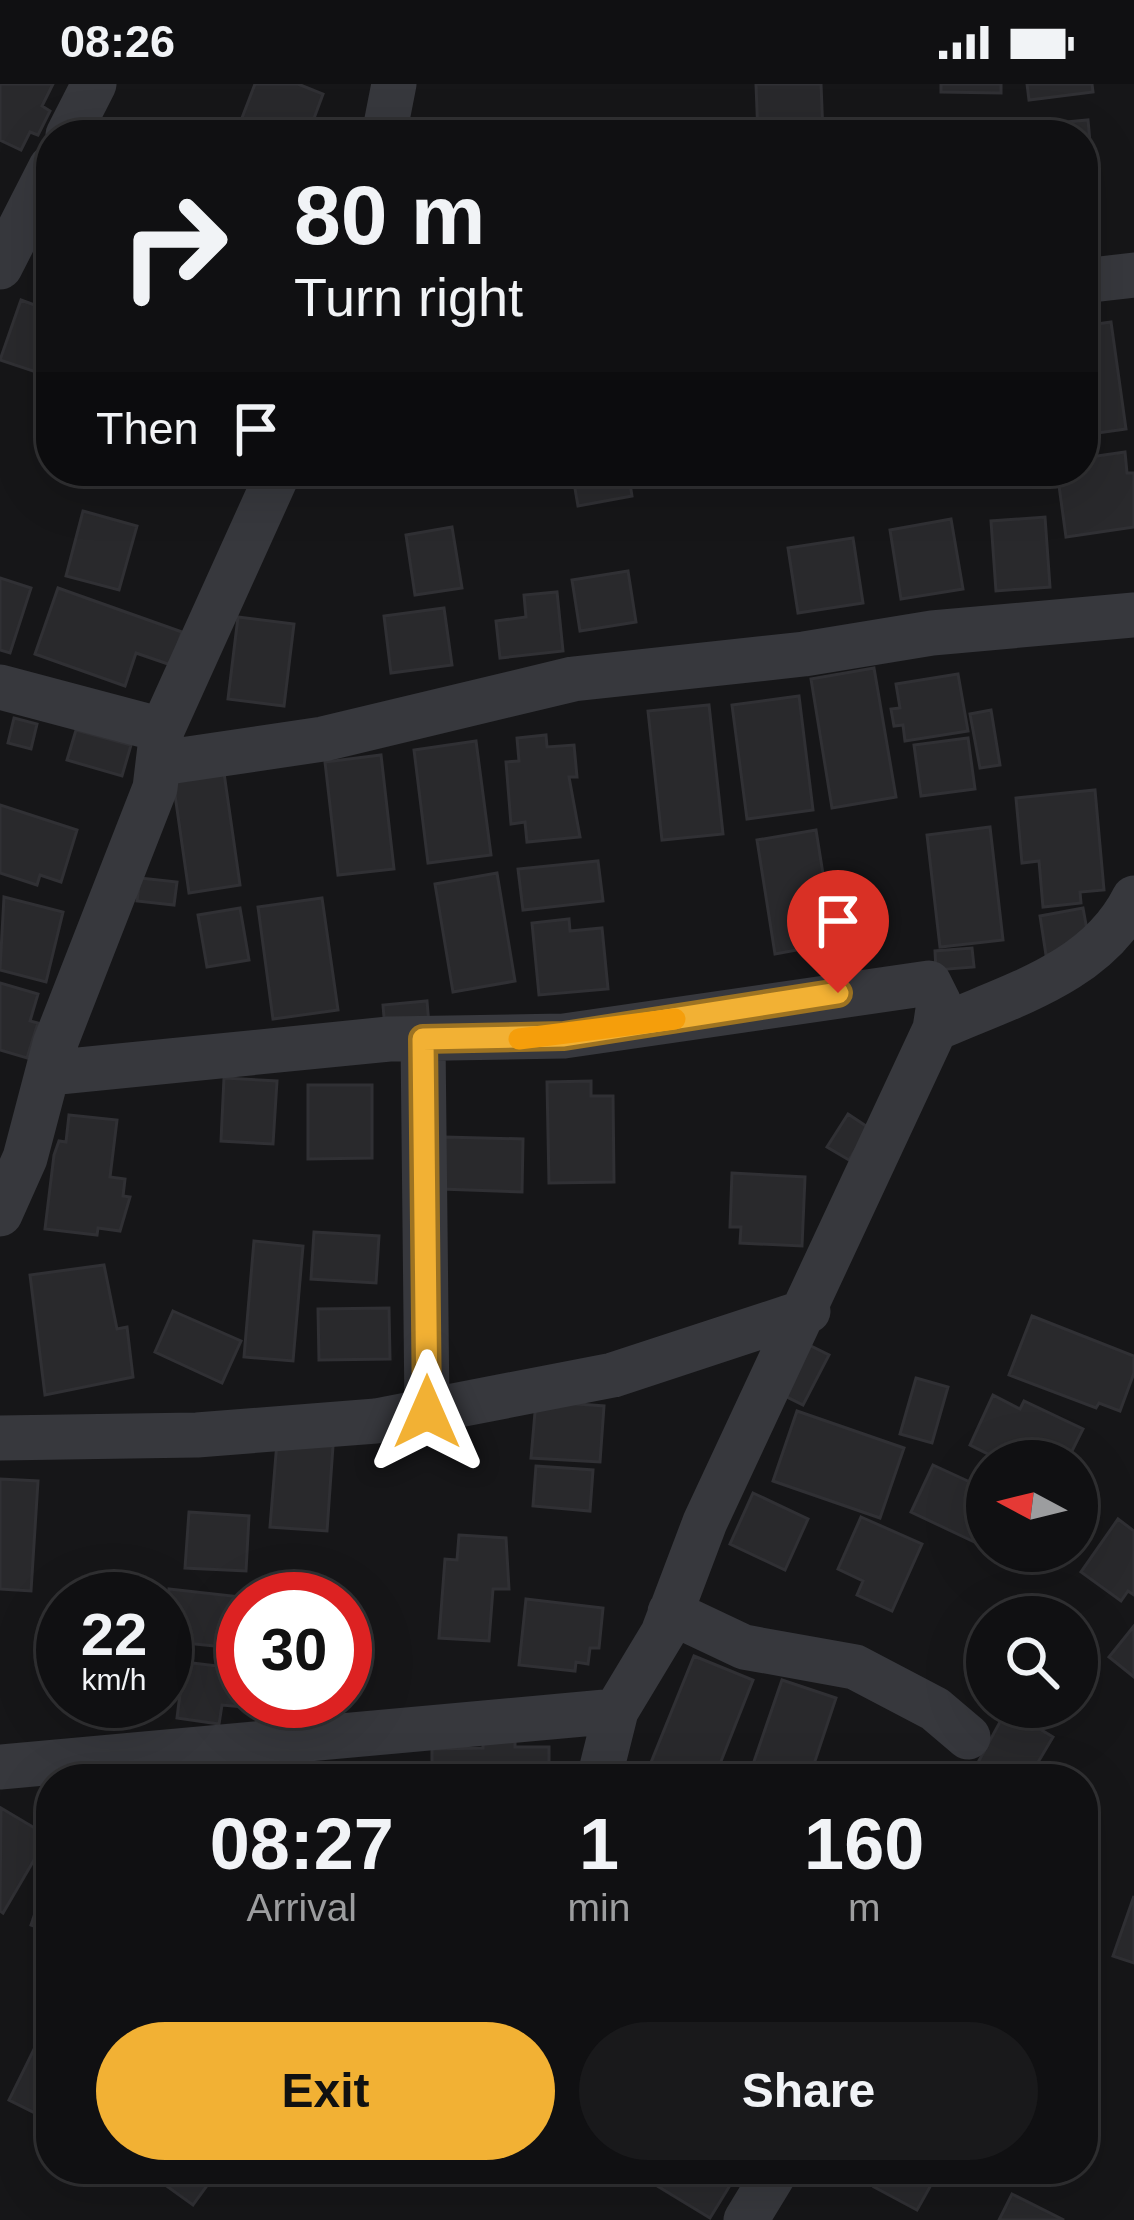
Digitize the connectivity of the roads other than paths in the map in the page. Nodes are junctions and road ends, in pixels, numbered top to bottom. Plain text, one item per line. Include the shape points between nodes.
1 (94, 84) edge
2 (394, 84) edge
3 (76, 120) edge
4 (387, 120) edge
5 (36, 193) edge
6 (4, 250) edge
7 (1134, 275) edge
8 (1098, 279) edge
9 (273, 486) edge
10 (1134, 615) edge
11 (0, 687) edge
12 (161, 747) junction
13 (1134, 898) edge
14 (1044, 980) junction
15 (928, 983) junction
16 (935, 1029) junction
17 (423, 1039) junction
18 (49, 1073) junction
19 (0, 1214) edge
20 (808, 1311) junction
21 (427, 1412) junction
22 (0, 1438) edge
23 (670, 1612) junction
24 (616, 1711) junction
25 (968, 1737) dead end
26 (266, 1759) edge
27 (60, 1764) edge
28 (603, 1764) edge
29 (36, 1765) edge
30 (0, 1767) edge
31 (768, 2184) edge
32 (746, 2220) edge

1 - 3 street
2 - 4 street
5 - 6 street
7 - 8 street
9 - 12 street
10 - 12 street via 573,679 323,739
11 - 12 street
12 - 18 street
13 - 14 street via 1108,941
14 - 15 street
14 - 16 street
15 - 16 street via 939,1003
15 - 17 street via 564,1036
16 - 20 street
17 - 18 street
17 - 21 street
18 - 19 street via 26,1158
20 - 21 street via 613,1375
20 - 23 street
21 - 22 street via 196,1435
23 - 24 street
23 - 25 street via 743,1647 855,1667 935,1709
24 - 26 street
24 - 28 street
26 - 27 street
29 - 30 street
31 - 32 street

